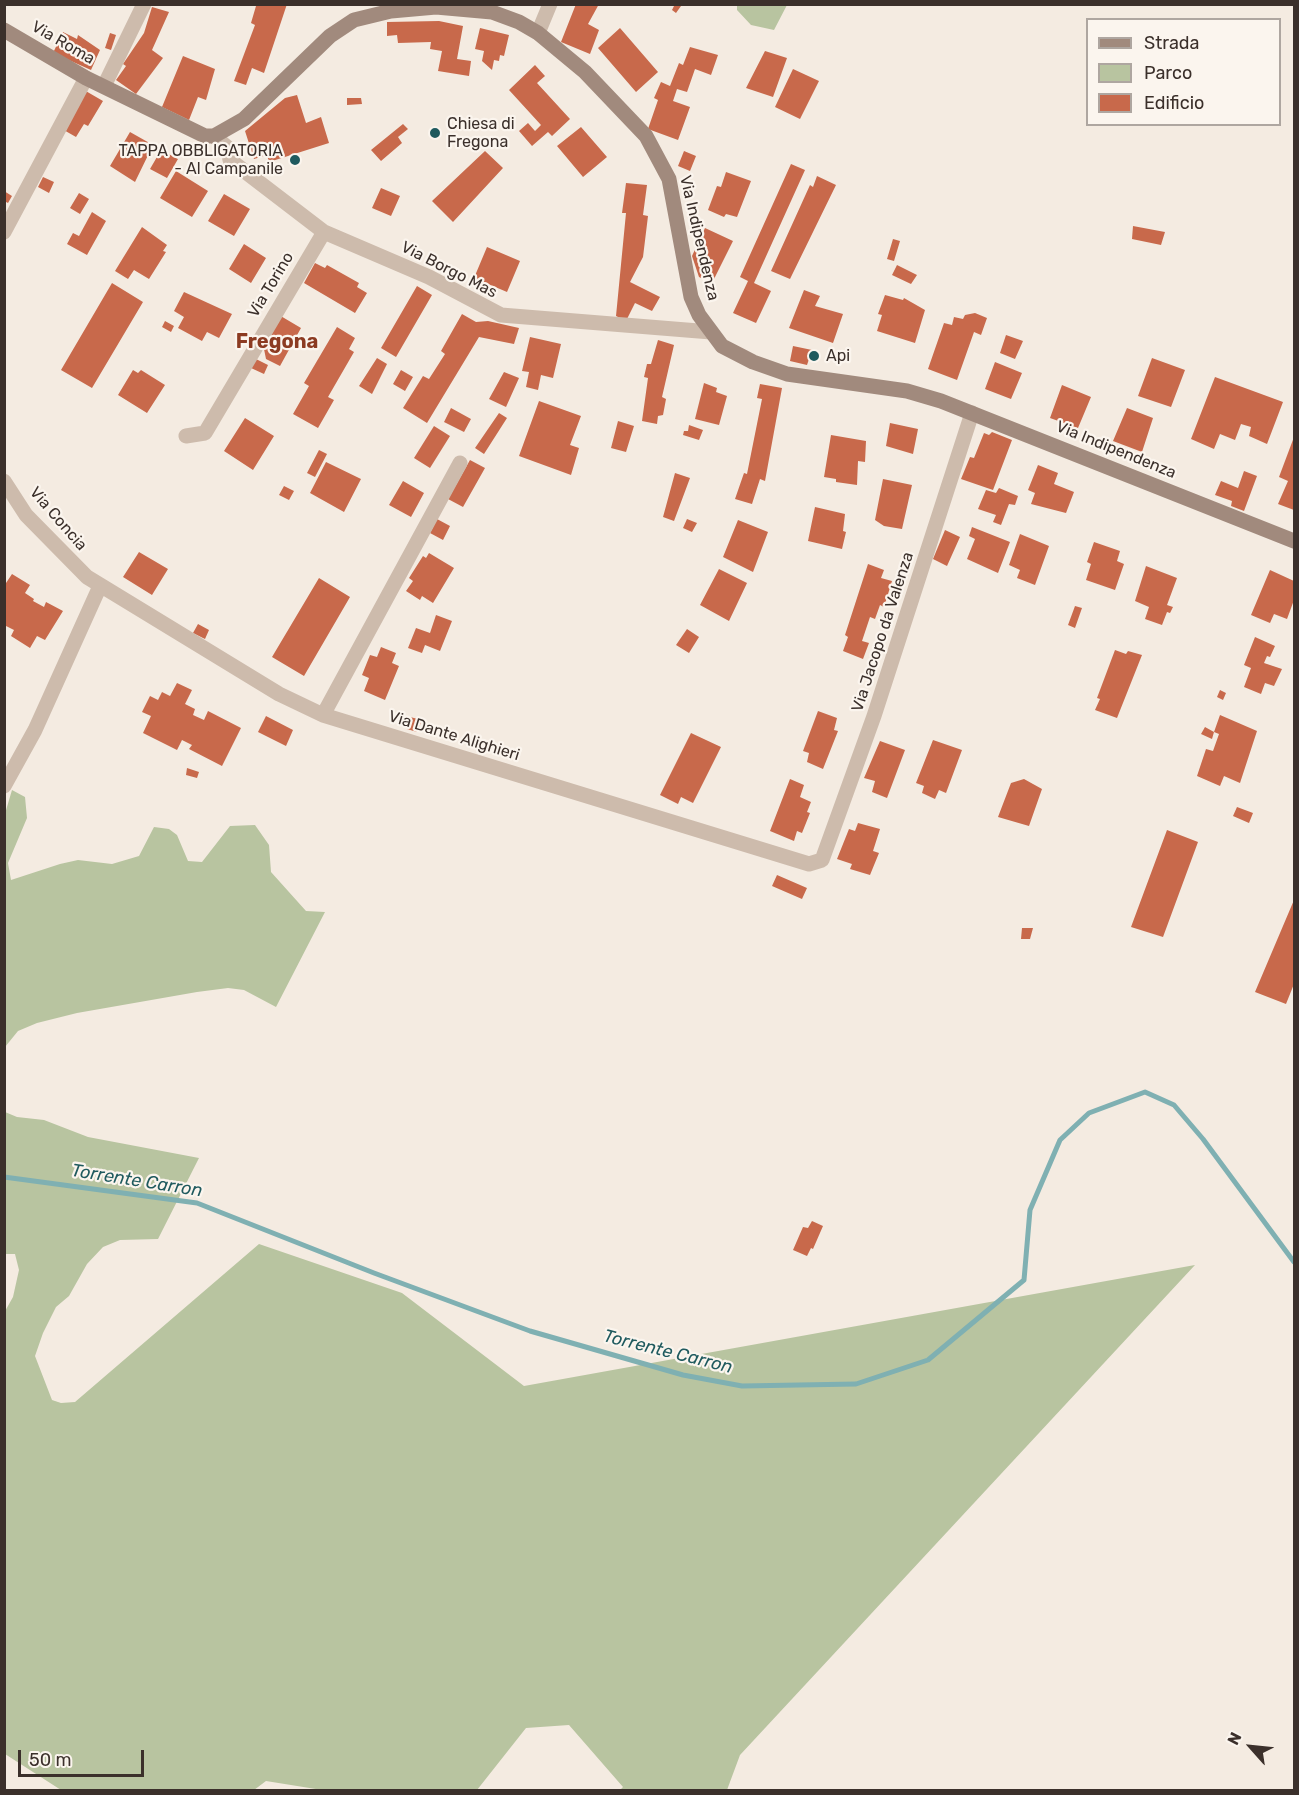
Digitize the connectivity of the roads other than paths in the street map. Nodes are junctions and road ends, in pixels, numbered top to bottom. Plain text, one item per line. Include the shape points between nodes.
1 (144, 4) edge
2 (550, 4) edge
3 (4, 30) edge
4 (538, 33) junction
5 (86, 78) junction
6 (104, 86) junction
7 (214, 136) junction
8 (4, 231) edge
9 (324, 232) junction
10 (711, 332) junction
11 (972, 412) junction
12 (186, 436) dead end
13 (460, 463) dead end
14 (4, 481) edge
15 (1294, 541) edge
16 (93, 581) junction
17 (322, 715) junction
18 (4, 786) edge
19 (822, 860) joint

1 - 6 street
2 - 4 street
3 - 5 main road, Via Roma
4 - 7 main road, Via Indipendenza via 492,12 472,9 391,11 354,20 330,36 243,119
4 - 10 main road, Via Indipendenza via 622,109 658,156 669,179 691,297
5 - 6 main road, Via Roma
5 - 8 street
6 - 7 main road via 192,132
7 - 9 street, Via Borgo Mas via 228,148 230,160
9 - 10 street, Via Borgo Mas via 429,277 501,315
9 - 12 street, Via Torino via 205,433
10 - 11 main road, Via Indipendenza via 722,346 788,374 908,391
11 - 15 main road, Via Indipendenza
11 - 19 street, Via Jacopo da Valenza via 898,645
13 - 17 street
14 - 16 street, Via Concia via 26,515
16 - 17 street, Via Dante Alighieri via 279,694
16 - 18 street via 35,730
17 - 19 street, Via Dante Alighieri via 809,864

